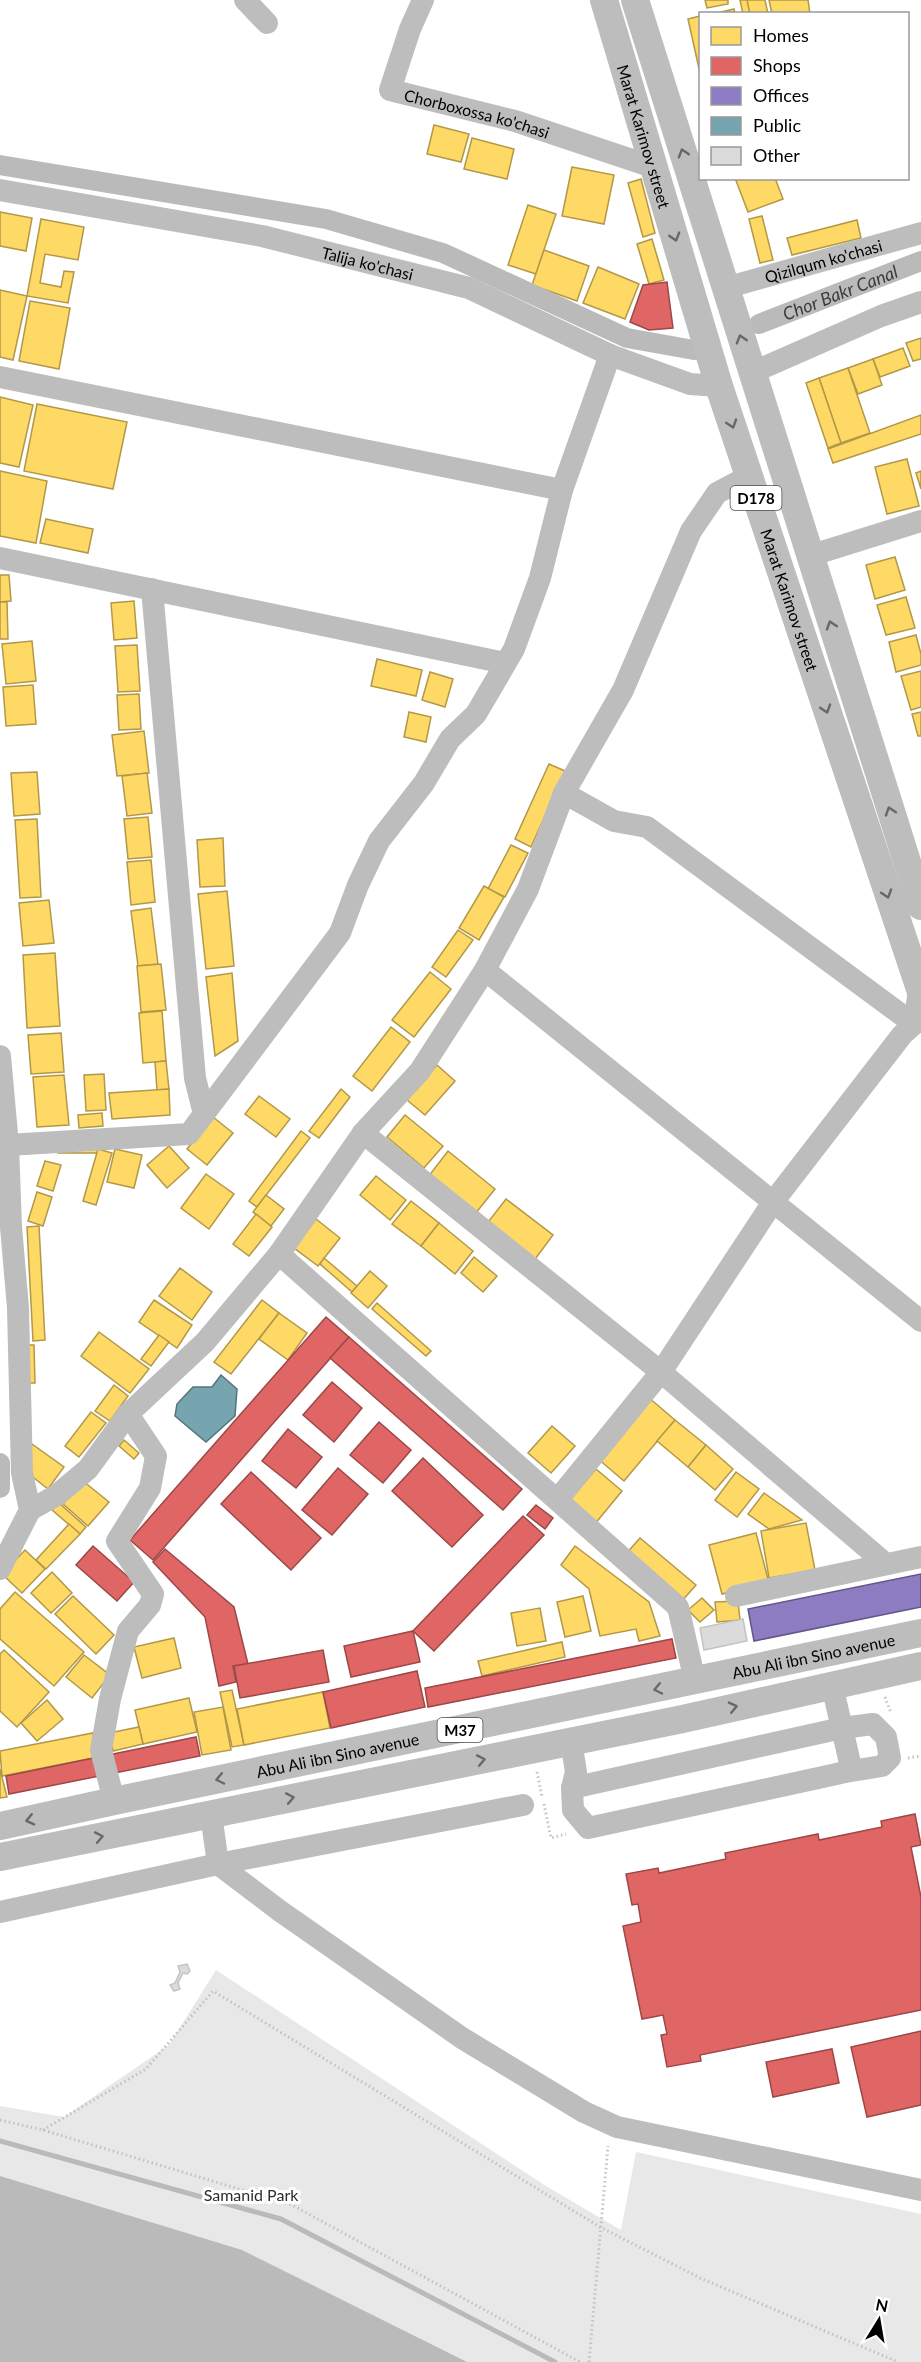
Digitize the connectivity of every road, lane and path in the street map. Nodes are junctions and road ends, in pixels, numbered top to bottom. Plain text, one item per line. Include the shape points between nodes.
1 (245, 0) edge
2 (423, 0) edge
3 (604, 0) edge
4 (635, 0) edge
5 (267, 23) dead end
6 (654, 167) junction
7 (0, 190) edge
8 (921, 233) edge
9 (725, 288) junction
10 (921, 302) edge
11 (610, 355) junction
12 (751, 373) junction
13 (0, 377) edge
14 (719, 386) junction
15 (749, 476) junction
16 (562, 490) junction
17 (921, 521) edge
18 (809, 556) junction
19 (0, 558) edge
20 (152, 590) junction
21 (505, 663) junction
22 (564, 793) junction
23 (921, 906) edge
24 (485, 970) junction
25 (920, 991) edge
26 (914, 1024) junction
27 (0, 1056) edge
28 (204, 1114) junction
29 (3, 1118) edge
30 (363, 1133) junction
31 (8, 1145) junction
32 (773, 1202) junction
33 (279, 1254) junction
34 (921, 1321) edge
35 (661, 1372) junction
36 (128, 1414) junction
37 (558, 1499) junction
38 (30, 1510) junction
39 (921, 1557) edge
40 (886, 1563) junction
41 (0, 1569) edge
42 (736, 1596) dead end
43 (921, 1633) edge
44 (921, 1666) edge
45 (695, 1681) junction
46 (832, 1685) junction
47 (842, 1728) junction
48 (571, 1741) junction
49 (532, 1749) junction
50 (845, 1772) junction
51 (572, 1788) junction
52 (114, 1801) junction
53 (523, 1805) dead end
54 (212, 1814) junction
55 (0, 1826) edge
56 (588, 1828) junction
57 (0, 1857) edge
58 (218, 1864) junction
59 (0, 1912) edge
60 (0, 2120) edge
61 (610, 2123) junction
62 (43, 2130) junction
63 (921, 2190) edge
64 (600, 2227) junction
65 (580, 2362) edge
66 (588, 2362) edge
67 (898, 2362) edge

1 - 5 street
2 - 6 street, Chorboxossa ko'chasi via 390,90 515,121
3 - 6 main road, Marat Karimov street / D178
9 -> 4 main road, Marat Karimov street / D178
6 -> 14 main road, Marat Karimov street / D178
7 - 11 street, Talija ko'chasi via 262,236 469,288
8 - 9 street, Qizilqum ko'chasi
12 -> 9 main road, Marat Karimov street / D178
10 - 12 street
11 - 14 street, Talija ko'chasi via 690,384
11 - 16 street
12 - 18 main road, Marat Karimov street / D178
13 - 16 street
14 -> 15 main road, Marat Karimov street / D178
15 - 22 street via 717,493 691,531 623,690
15 -> 25 main road, Marat Karimov street / D178
16 - 21 street via 540,578
17 - 18 street
23 -> 18 main road, Marat Karimov street / D178
19 - 20 street
20 - 21 street
20 - 28 street via 195,1078
21 - 28 street via 476,714 450,739 424,783 379,841 340,933
22 - 24 street via 528,889
22 - 26 street via 614,820 647,827
24 - 30 street via 420,1071
24 - 32 street
25 - 26 street
26 - 32 street
27 - 29 street
28 - 31 street via 189,1134
29 - 31 street
30 - 33 street
30 - 35 street
31 - 38 street via 18,1308 22,1473
32 - 34 street
32 - 35 street
33 - 36 street via 205,1342
33 - 37 street
35 - 37 street
35 - 40 street
36 - 38 street via 88,1469 57,1495
36 - 52 street via 156,1456 150,1488 117,1540 153,1594 150,1605 128,1631 110,1699 101,1750
37 - 45 street via 678,1607
38 - 41 street
39 - 40 street
40 - 42 street
43 - 45 main road, Abu Ali ibn Sino avenue / M37
44 - 46 main road, Abu Ali ibn Sino avenue / M37
45 -> 52 main road, Abu Ali ibn Sino avenue / M37
46 - 47 street
48 -> 46 main road, Abu Ali ibn Sino avenue / M37
47 - 50 street via 850,1763
47 - 50 street via 873,1724 886,1737 890,1758 882,1766
47 - 51 street
48 - 49 main road, Abu Ali ibn Sino avenue / M37
48 - 51 street via 576,1772
54 -> 49 main road, Abu Ali ibn Sino avenue / M37
49 - 56 path via 551,1838
50 - 56 street
51 - 56 street via 573,1810
52 -> 55 main road, Abu Ali ibn Sino avenue / M37
53 - 58 street
57 -> 54 main road, Abu Ali ibn Sino avenue / M37
54 - 58 street
58 - 59 street
58 - 61 street via 462,2038 584,2112
60 - 62 path
61 - 63 street
61 - 64 path
62 - 64 path via 146,2069 213,1991
62 - 65 path via 292,2205
64 - 66 path
64 - 67 path via 700,2278

